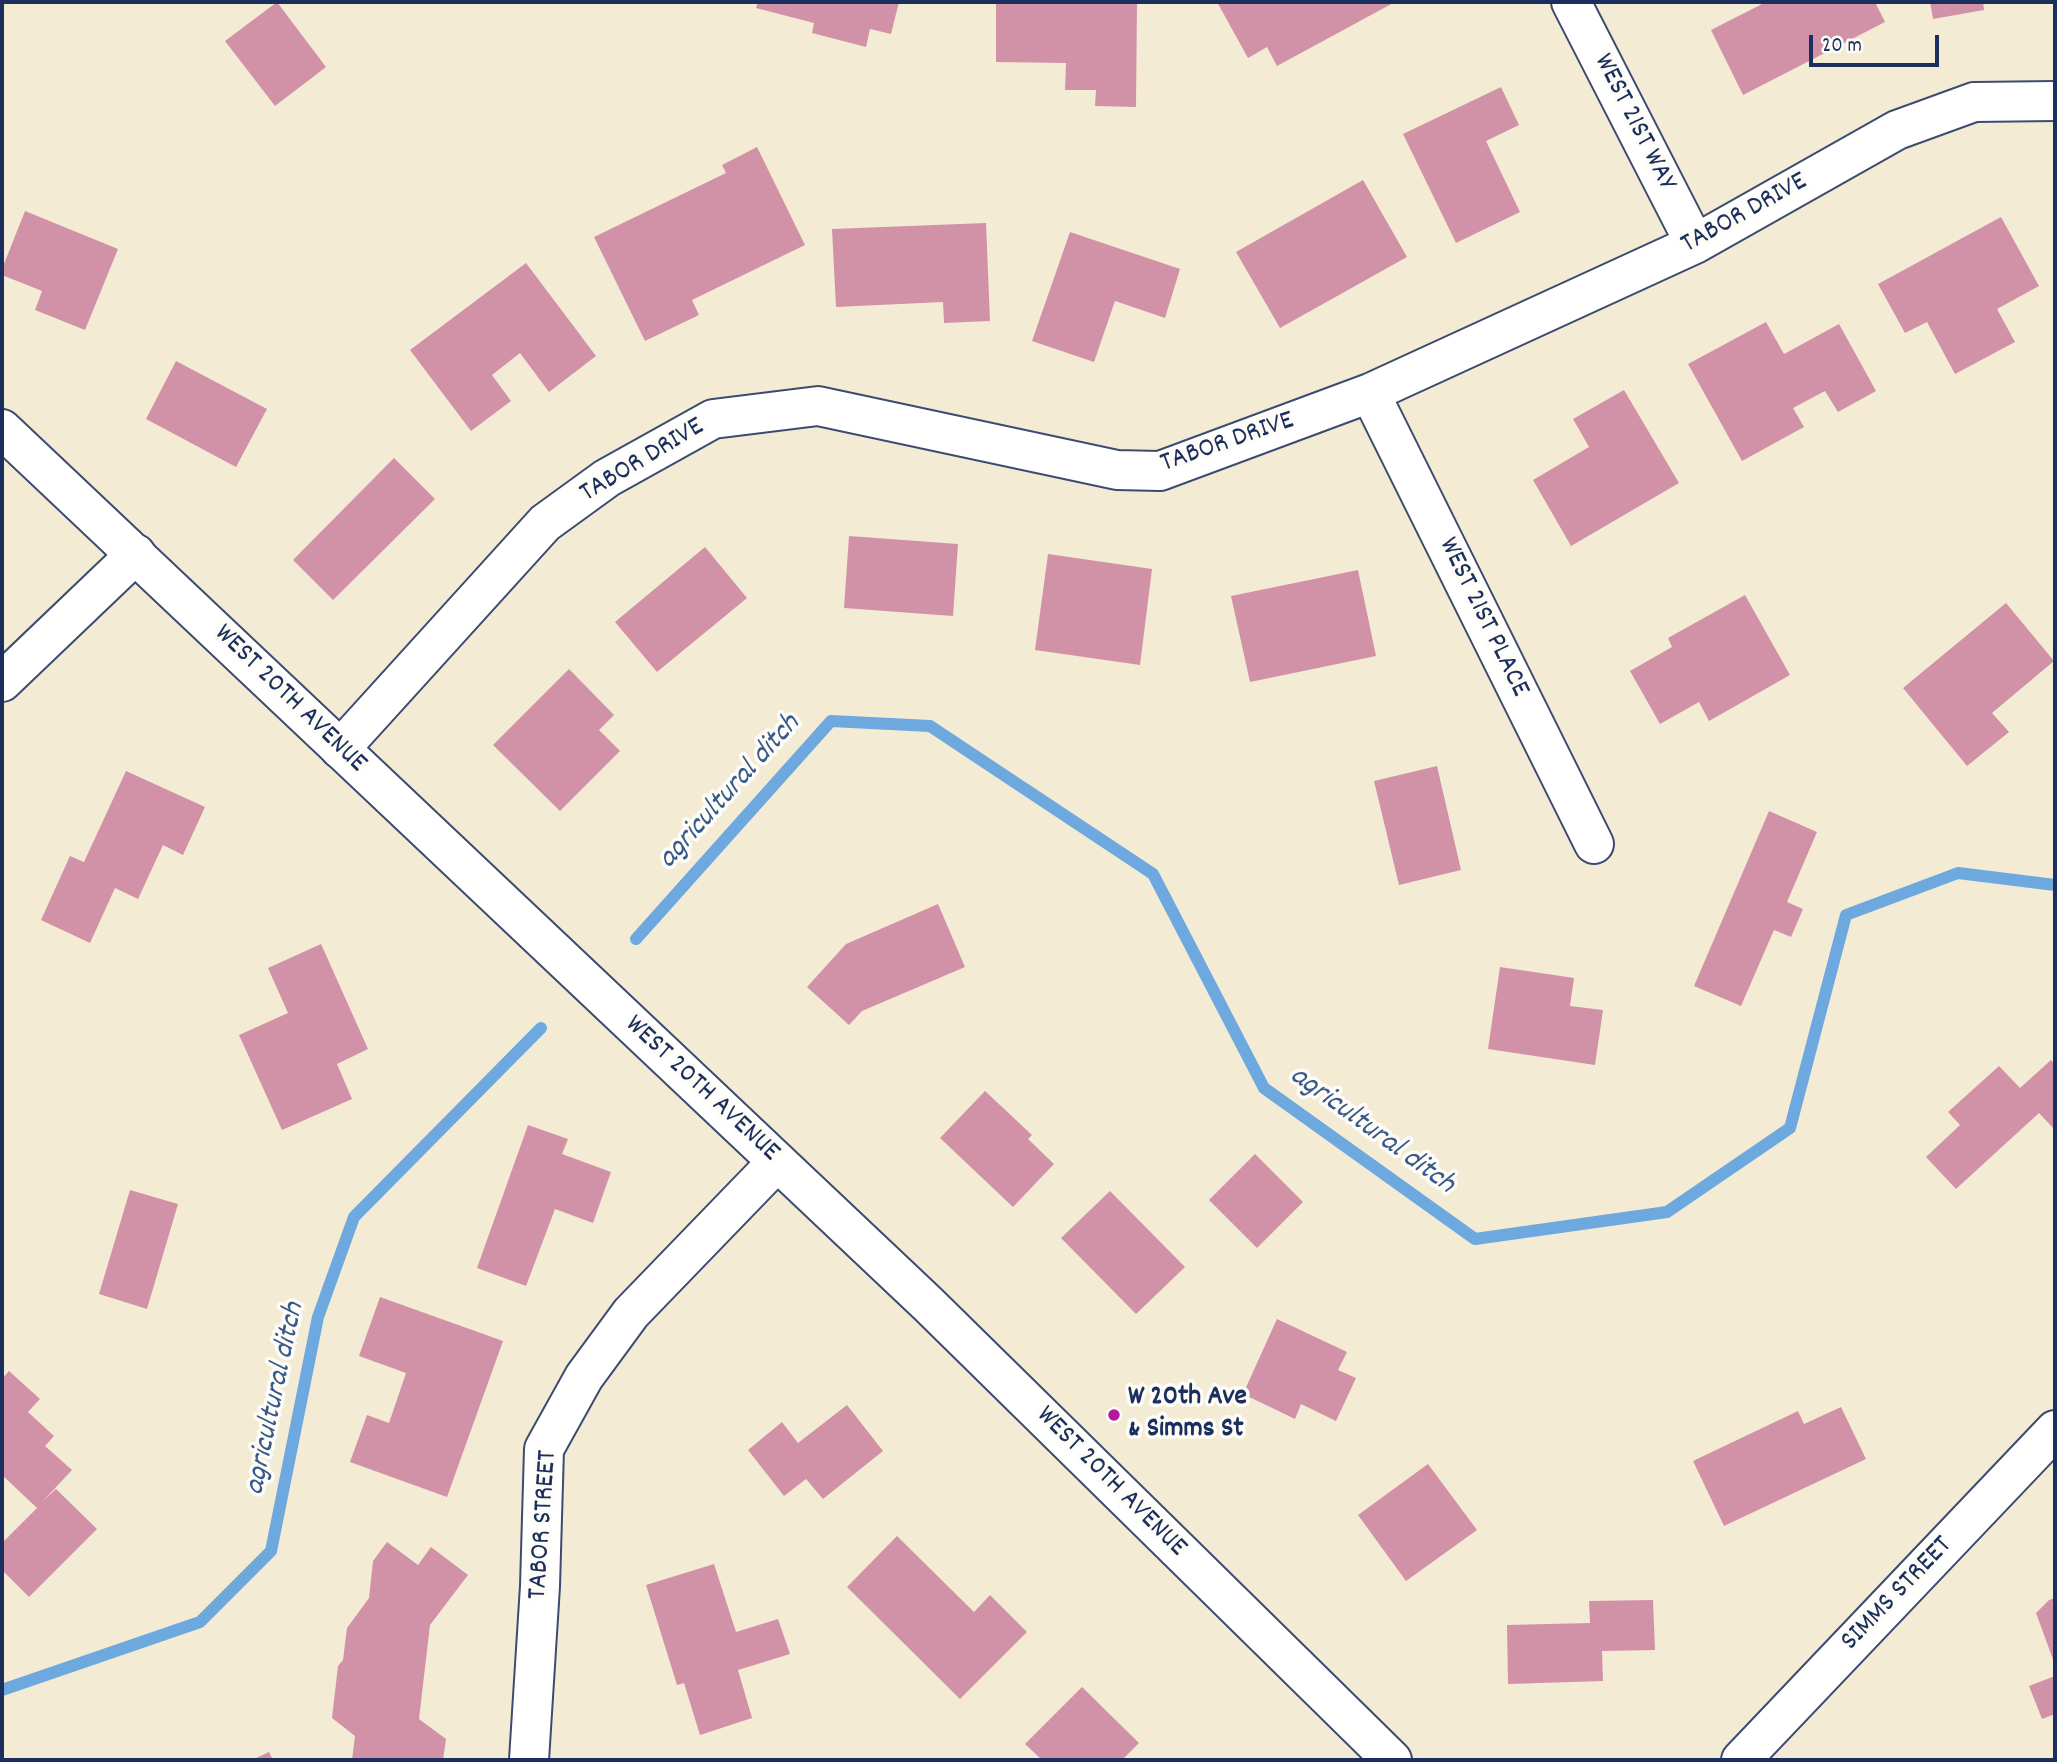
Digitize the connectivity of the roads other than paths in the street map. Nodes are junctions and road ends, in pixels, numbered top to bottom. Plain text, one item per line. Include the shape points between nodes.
1 (1571, 2) edge
2 (2055, 101) edge
3 (1695, 244) junction
4 (1370, 393) junction
5 (2, 429) edge
6 (136, 554) junction
7 (2, 682) edge
8 (340, 749) junction
9 (1594, 844) dead end
10 (777, 1162) junction
11 (2055, 1430) edge
12 (529, 1760) edge
13 (1392, 1760) edge
14 (1741, 1760) edge

1 - 3 street, WEST 21ST WAY
2 - 3 street, TABOR DRIVE via 1974,102 1897,130
3 - 4 street, TABOR DRIVE
4 - 8 street, TABOR DRIVE via 1160,471 1117,470 818,407 713,419 607,478 545,523
4 - 9 street, WEST 21ST PLACE
5 - 6 street, WEST 20TH AVENUE
6 - 7 street
6 - 8 street, WEST 20TH AVENUE
8 - 10 street, WEST 20TH AVENUE
10 - 12 street, TABOR STREET via 631,1313 584,1377 544,1449
10 - 13 street, WEST 20TH AVENUE
11 - 14 street, SIMMS STREET

